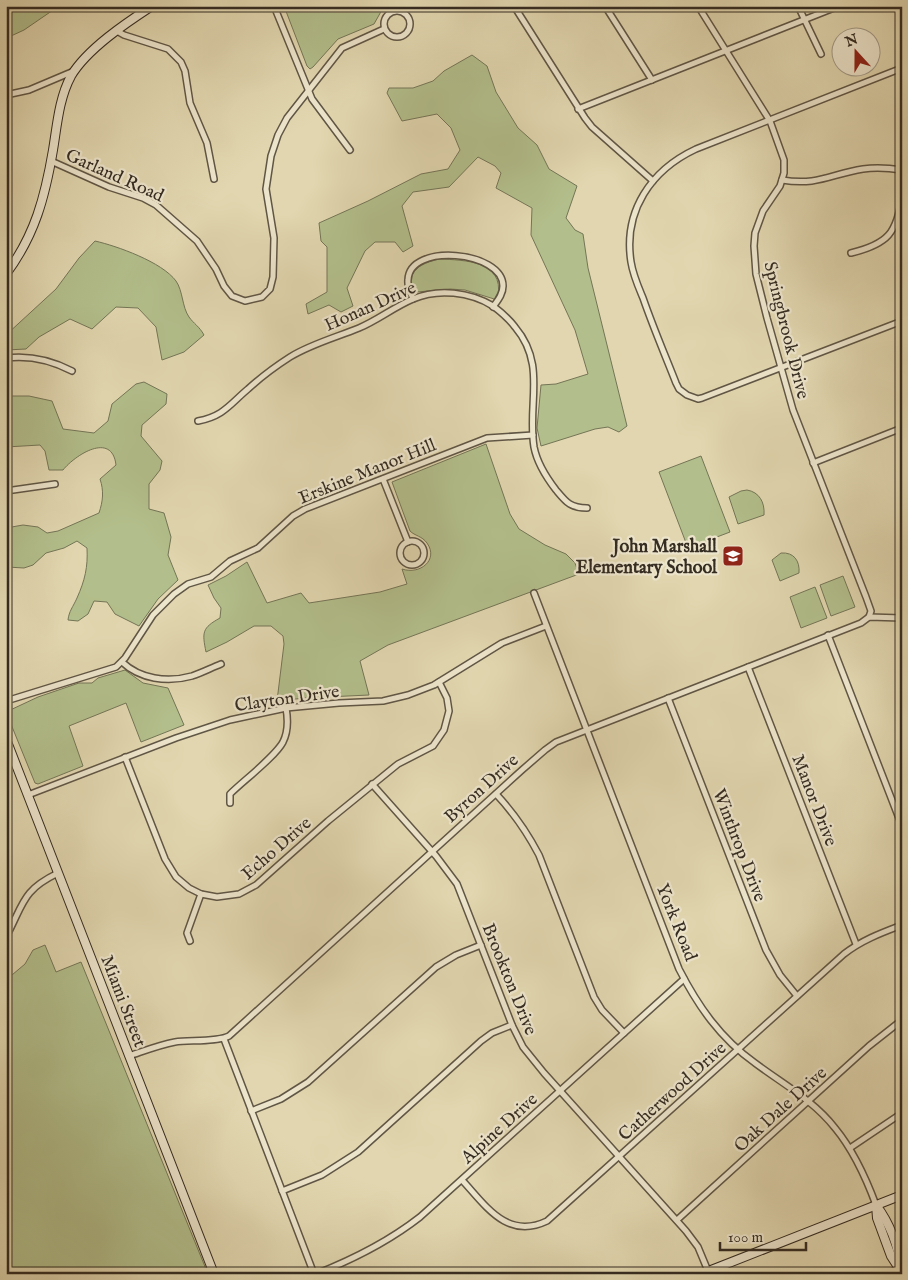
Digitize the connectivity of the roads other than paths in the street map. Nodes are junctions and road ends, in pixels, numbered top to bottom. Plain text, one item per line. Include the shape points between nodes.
1 (152, 6) edge
2 (274, 6) edge
3 (514, 6) edge
4 (606, 6) edge
5 (698, 6) edge
6 (798, 6) edge
7 (839, 6) edge
8 (804, 19) junction
9 (384, 30) junction
10 (117, 31) junction
11 (726, 50) junction
12 (821, 54) dead end
13 (901, 69) edge
14 (76, 70) junction
15 (652, 80) junction
16 (308, 90) junction
17 (6, 95) edge
18 (578, 109) junction
19 (770, 121) junction
20 (350, 150) dead end
21 (51, 161) junction
22 (902, 170) edge
23 (214, 178) dead end
24 (782, 180) junction
25 (653, 181) junction
26 (902, 196) edge
27 (851, 253) dead end
28 (6, 274) edge
29 (413, 299) junction
30 (493, 307) junction
31 (902, 321) edge
32 (6, 358) edge
33 (780, 367) junction
34 (72, 371) dead end
35 (198, 420) dead end
36 (902, 428) edge
37 (533, 435) junction
38 (813, 463) junction
39 (383, 479) junction
40 (55, 484) dead end
41 (6, 491) edge
42 (587, 508) dead end
43 (408, 542) junction
44 (6, 577) edge
45 (6, 586) edge
46 (534, 593) dead end
47 (869, 617) junction
48 (902, 618) edge
49 (546, 626) junction
50 (828, 635) junction
51 (122, 662) junction
52 (220, 664) dead end
53 (748, 667) junction
54 (439, 682) junction
55 (668, 698) junction
56 (6, 701) edge
57 (286, 708) junction
58 (586, 729) junction
59 (7, 743) edge
60 (125, 757) junction
61 (372, 784) junction
62 (496, 794) junction
63 (28, 795) junction
64 (230, 803) dead end
65 (902, 826) edge
66 (432, 851) junction
67 (58, 873) junction
68 (201, 894) junction
69 (902, 925) edge
70 (6, 937) edge
71 (190, 941) dead end
72 (856, 944) junction
73 (481, 945) junction
74 (684, 979) junction
75 (797, 996) junction
76 (902, 1020) edge
77 (512, 1025) junction
78 (624, 1032) junction
79 (224, 1039) junction
80 (738, 1050) junction
81 (129, 1056) junction
82 (560, 1091) junction
83 (809, 1101) junction
84 (251, 1111) junction
85 (902, 1113) edge
86 (850, 1148) junction
87 (620, 1156) junction
88 (462, 1180) junction
89 (282, 1191) junction
90 (902, 1195) edge
91 (876, 1205) junction
92 (677, 1220) junction
93 (901, 1270) edge
94 (705, 1272) edge
95 (214, 1274) edge
96 (315, 1274) edge
97 (886, 1274) edge

1 - 10 street
2 - 16 street
3 - 18 street
4 - 15 street
5 - 11 street, Springbrook Drive
6 - 8 street
7 - 8 street
8 - 11 street
8 - 12 street
9 - 9 street via 390,36 403,37 410,26 409,18 402,12 389,13 384,20
9 - 16 street via 342,48
10 - 14 street
10 - 23 street via 168,49 181,62 190,103 207,143
11 - 15 street
11 - 19 street, Springbrook Drive
13 - 19 street
14 - 17 street via 29,90
14 - 21 street via 60,106
15 - 18 street
16 - 20 street
16 - 21 street, Garland Road via 278,135 271,156 266,190 274,238 273,277 270,289 262,297 250,301 240,300 228,292 198,241 156,205
18 - 25 street via 592,127
19 - 24 street, Springbrook Drive via 784,160
19 - 25 street via 683,155
21 - 28 street via 37,218 23,249
22 - 24 street via 863,169 811,182
24 - 33 street, Springbrook Drive via 760,216 754,246 756,274
25 - 33 street via 635,214 630,260 679,389 698,399
26 - 27 street via 897,222 888,236 872,247
29 - 30 street, Honan Drive via 452,293
29 - 30 street via 408,280 412,268 426,259 454,256 482,262 500,274 502,292
29 - 35 street, Honan Drive via 368,324 290,356 229,407 215,416
30 - 37 street, Honan Drive via 510,320 530,352 535,378
31 - 33 street
32 - 34 street via 44,359
33 - 38 street, Springbrook Drive
36 - 38 street
37 - 39 street, Erskine Manor Hill via 487,438
37 - 42 street, Honan Drive via 535,450 546,477 570,505
38 - 47 street, Springbrook Drive via 866,597 871,611
39 - 43 street
39 - 51 street, Erskine Manor Hill via 305,509 258,548 230,562 210,578 180,589 157,611
40 - 41 street
43 - 43 street via 401,550 402,559 408,564 416,564 424,556 423,548 417,542
44 - 45 street
46 - 49 street, York Road
47 - 48 street, Byron Drive
47 - 50 street, Byron Drive
49 - 54 street, Clayton Drive via 502,643
49 - 58 street, York Road
50 - 53 street, Byron Drive
50 - 65 street
51 - 52 street via 139,675 169,679 194,676
51 - 56 street, Erskine Manor Hill via 104,672
53 - 55 street, Byron Drive
53 - 72 street, Manor Drive
54 - 57 street, Clayton Drive via 413,694 383,701
54 - 61 street, Echo Drive via 447,698 449,712 442,735 427,750 405,759
55 - 58 street, Byron Drive
55 - 75 street, Winthrop Drive via 769,958
57 - 60 street, Clayton Drive via 204,728
57 - 64 street via 283,743 230,794
58 - 62 street, Byron Drive via 556,742
58 - 74 street, York Road
59 - 63 street, Miami Street
60 - 63 street, Clayton Drive
60 - 68 street, Echo Drive via 168,866 180,882
61 - 66 street, Brookton Drive
61 - 68 street, Echo Drive via 247,891 233,896
62 - 66 street, Byron Drive
62 - 78 street via 521,823 539,855 594,997
63 - 67 street, Miami Street
66 - 73 street, Brookton Drive via 457,884
66 - 79 street, Byron Drive
67 - 70 street via 28,894 18,908
67 - 81 street, Miami Street
68 - 71 street via 187,933
69 - 72 street, Catherwood Drive
72 - 75 street, Catherwood Drive
73 - 77 street, Brookton Drive
73 - 84 street via 436,967 299,1088
74 - 78 street, Alpine Drive
74 - 80 street, York Road via 706,1015
75 - 80 street, Catherwood Drive
76 - 83 street, Oak Dale Drive
77 - 82 street, Brookton Drive via 530,1057
77 - 89 street via 481,1041 352,1156 322,1175
78 - 82 street, Alpine Drive
79 - 81 street via 175,1042
79 - 84 street
80 - 83 street, York Road
80 - 87 street, Catherwood Drive
81 - 95 street, Miami Street
82 - 87 street, Brookton Drive
82 - 88 street, Alpine Drive
83 - 86 street, York Road via 836,1128
83 - 92 street, Oak Dale Drive
84 - 89 street
85 - 86 street
86 - 91 street, York Road
87 - 88 street, Catherwood Drive via 553,1216 530,1227 503,1221
87 - 92 street, Brookton Drive
88 - 96 street, Alpine Drive via 398,1234 355,1258
89 - 96 street
90 - 91 street
91 - 93 street, York Road via 877,1218 891,1256
91 - 94 street
92 - 94 street, Brookton Drive via 693,1239
93 - 97 street

